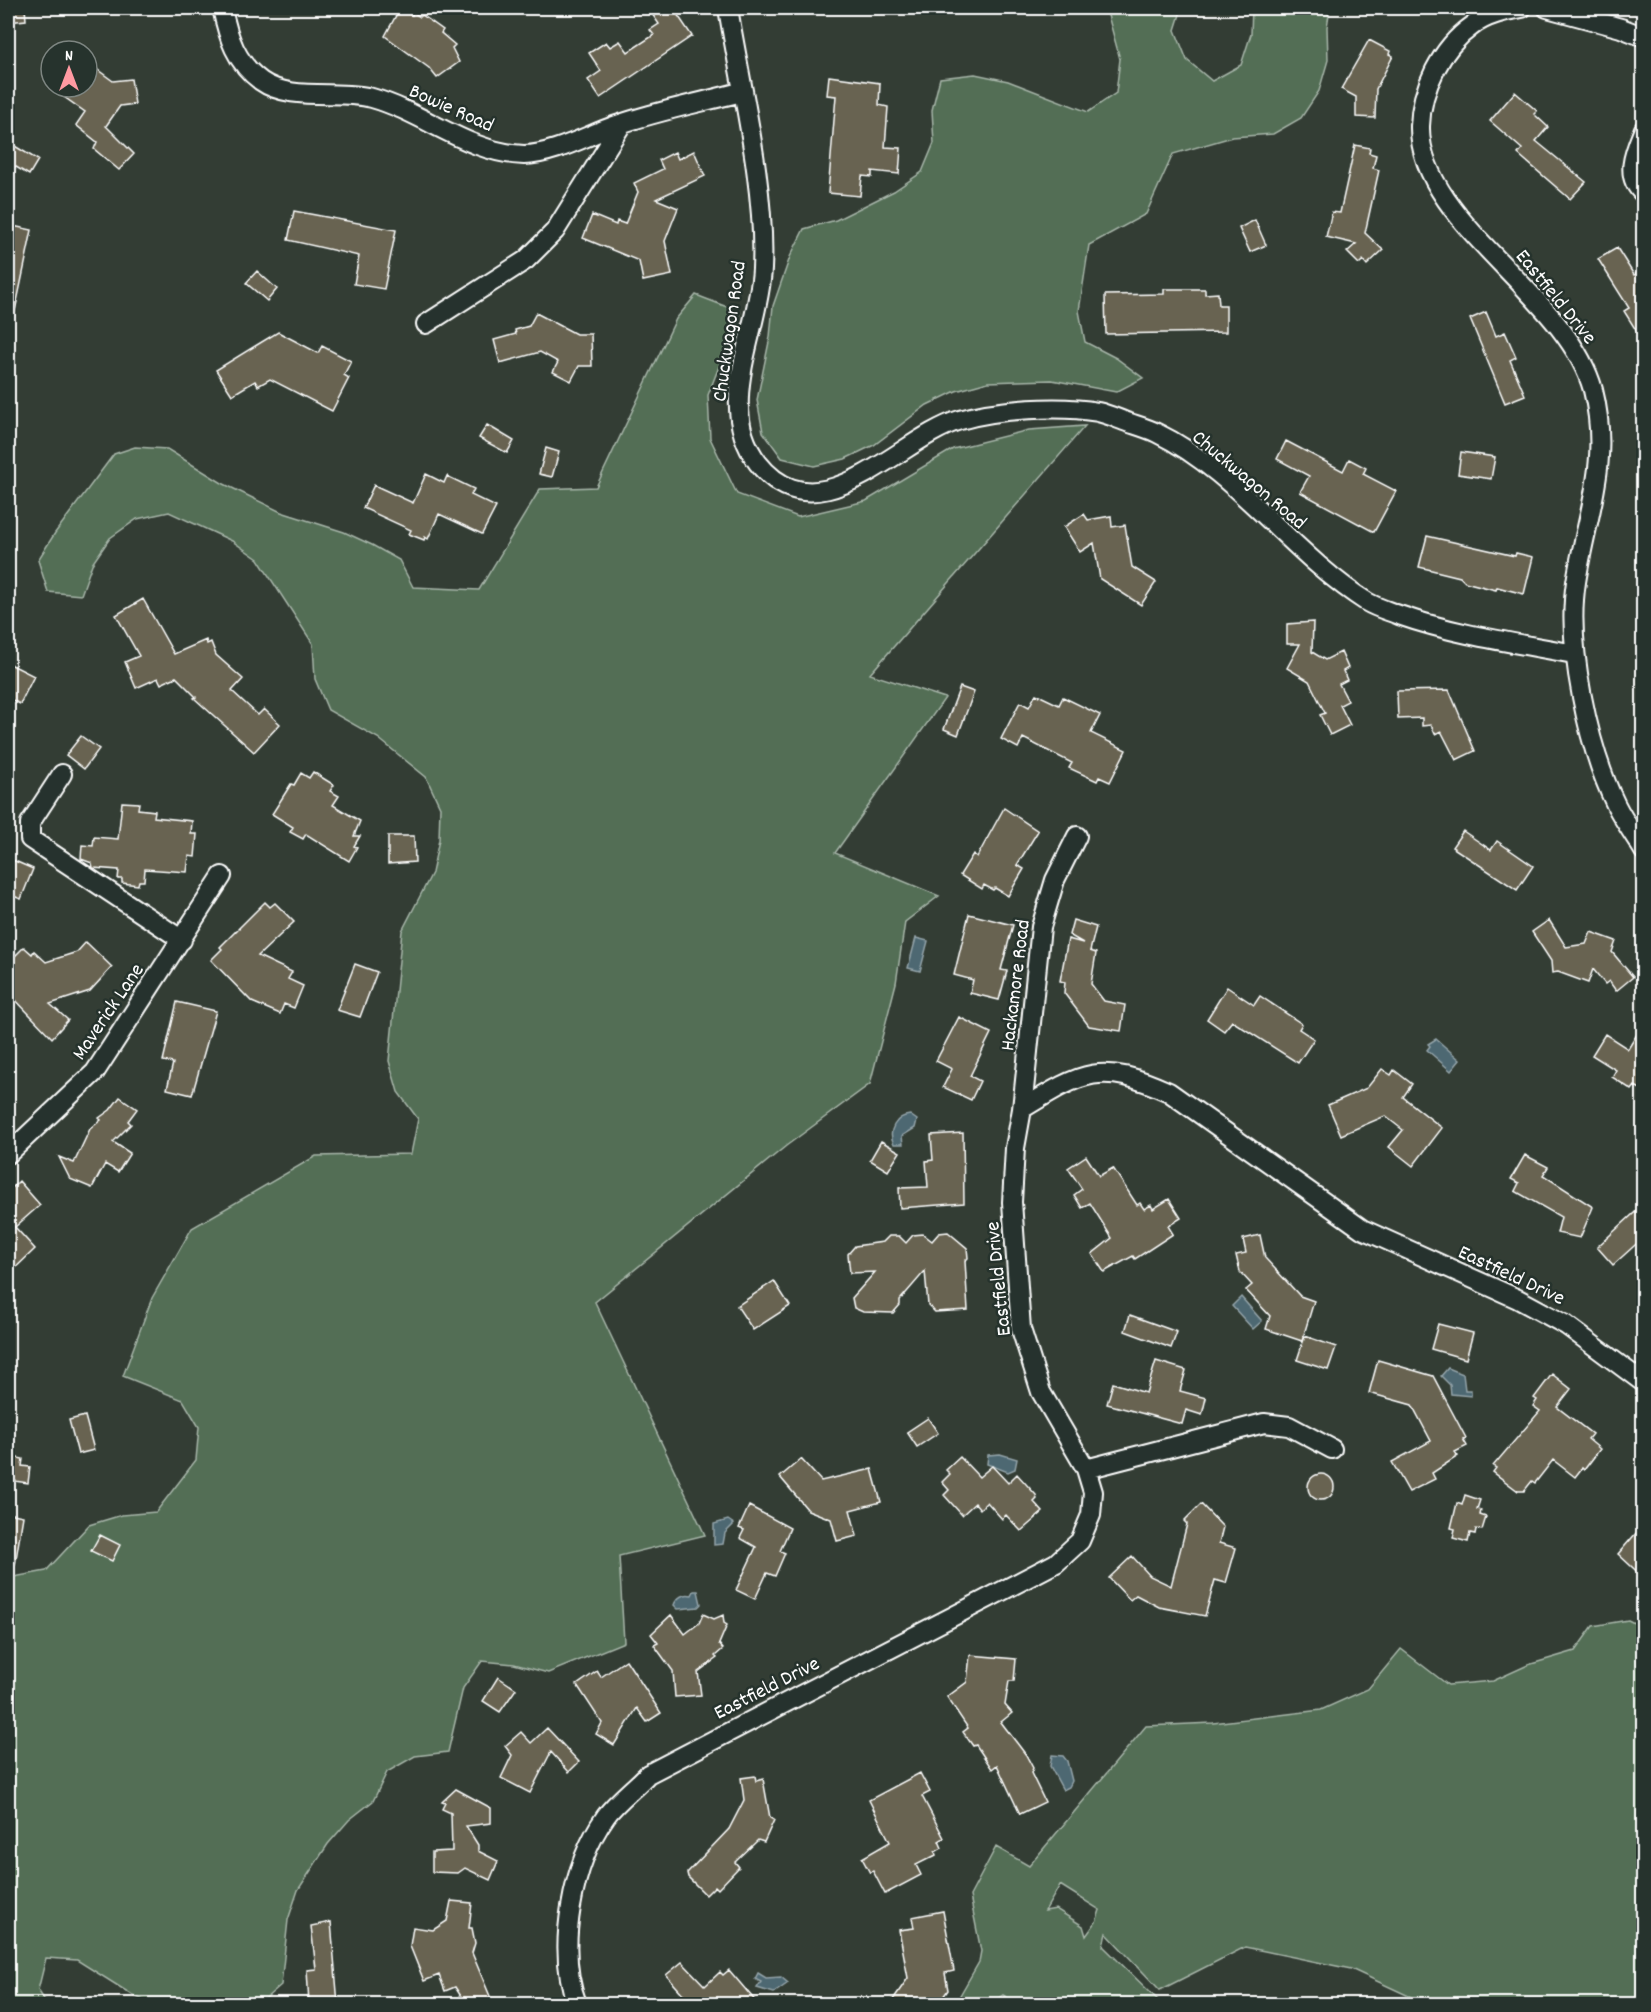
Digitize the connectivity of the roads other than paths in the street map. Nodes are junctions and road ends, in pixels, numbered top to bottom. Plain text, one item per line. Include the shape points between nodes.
1 (222, 8) edge
2 (728, 8) edge
3 (1522, 8) edge
4 (1547, 8) edge
5 (1644, 37) edge
6 (741, 92) junction
7 (622, 124) junction
8 (1644, 129) edge
9 (1644, 194) edge
10 (426, 324) dead end
11 (1575, 654) junction
12 (62, 774) dead end
13 (1077, 836) dead end
14 (1644, 851) edge
15 (222, 876) dead end
16 (182, 940) junction
17 (1022, 1109) junction
18 (8, 1154) edge
19 (1644, 1383) edge
20 (1332, 1449) dead end
21 (1086, 1469) junction
22 (577, 2004) edge

1 - 7 street, Bowie Road via 240,63 263,83 293,92 370,97 416,114 481,148 526,155 573,143
2 - 6 street, Chuckwagon Road
3 - 11 street, Eastfield Drive via 1499,12 1472,26 1452,46 1433,72 1424,97 1420,127 1424,158 1438,190 1558,327 1581,359 1592,389 1601,457 1576,584
4 - 5 street
6 - 7 street, Bowie Road
6 - 11 street, Chuckwagon Road via 755,171 762,271 738,405 747,448 778,481 798,490 824,492 854,481 958,420 1035,408 1098,412 1158,434 1208,466 1314,563 1370,604 1436,628
7 - 10 street via 555,231 526,260
8 - 9 street via 1632,159 1632,175
11 - 14 street, Eastfield Drive via 1596,748 1616,804
12 - 16 street via 30,823 30,839
13 - 17 street, Hackamore Road via 1055,880 1041,927
15 - 16 street, Maverick Lane
16 - 18 street, Maverick Lane via 95,1072
17 - 19 street, Eastfield Drive via 1057,1087 1086,1075 1110,1072 1169,1092 1362,1229 1566,1324
17 - 21 street, Eastfield Drive via 1012,1202 1021,1329 1041,1392
20 - 21 street via 1289,1426 1264,1423
21 - 22 street, Eastfield Drive via 1093,1492 1091,1515 1080,1541 1056,1563 648,1774 606,1815 583,1858 568,1916 571,1989

